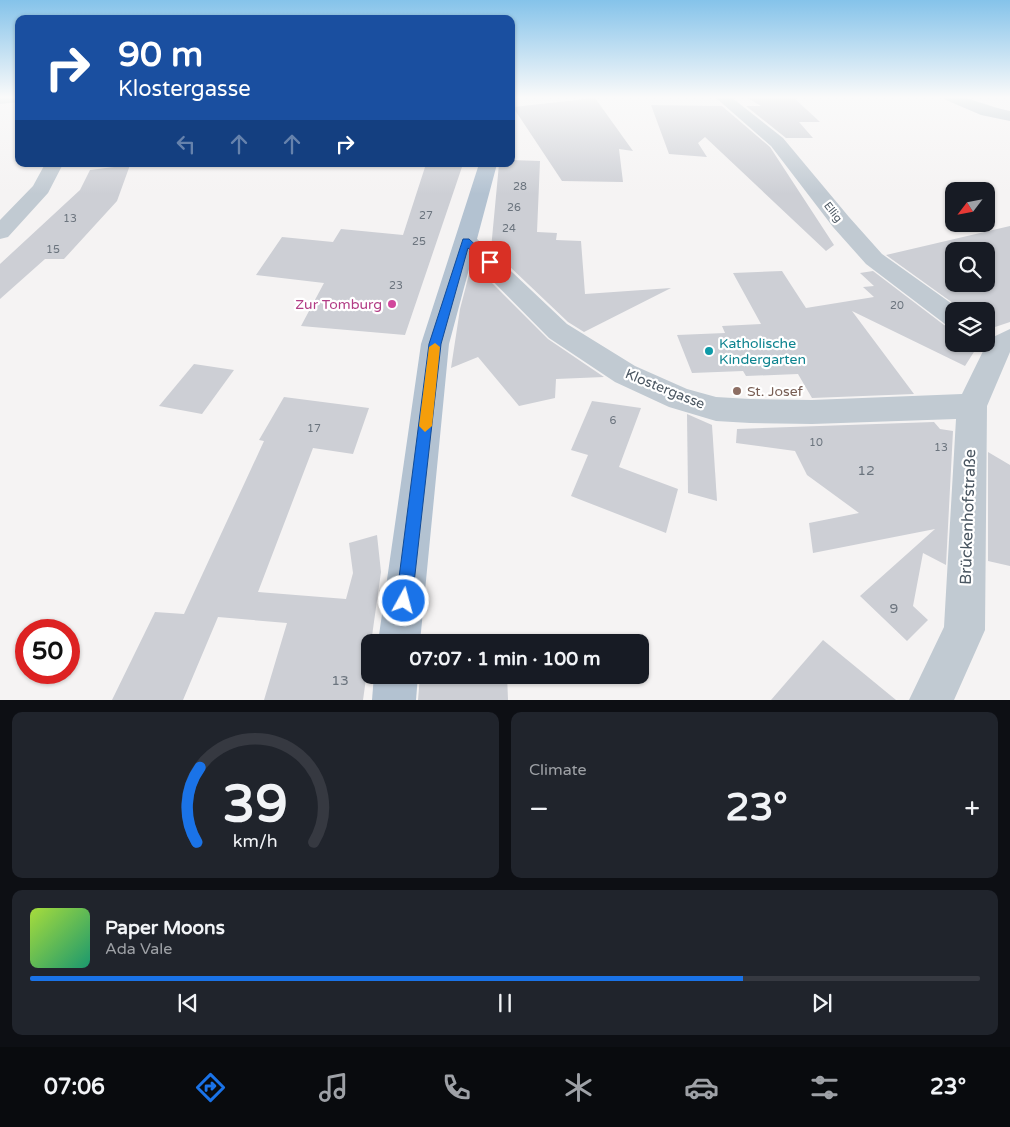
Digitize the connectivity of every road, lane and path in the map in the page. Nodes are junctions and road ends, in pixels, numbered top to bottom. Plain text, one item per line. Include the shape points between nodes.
1 (762, 130) edge
2 (52, 167) edge
3 (487, 167) edge
4 (0, 232) edge
5 (466, 241) junction
6 (945, 311) edge
7 (999, 341) edge
8 (972, 406) junction
9 (401, 634) edge
10 (395, 684) edge
11 (394, 700) edge
12 (930, 700) edge

1 - 6 street, Ellig via 797,164 874,259
2 - 4 street via 41,189
3 - 5 main road
5 - 8 street, Klostergasse via 558,331 625,374 680,399 716,409 750,411
5 - 9 main road via 435,344
7 - 8 street, Brückenhofstraße
8 - 12 street, Brückenhofstraße via 964,630
10 - 11 main road

